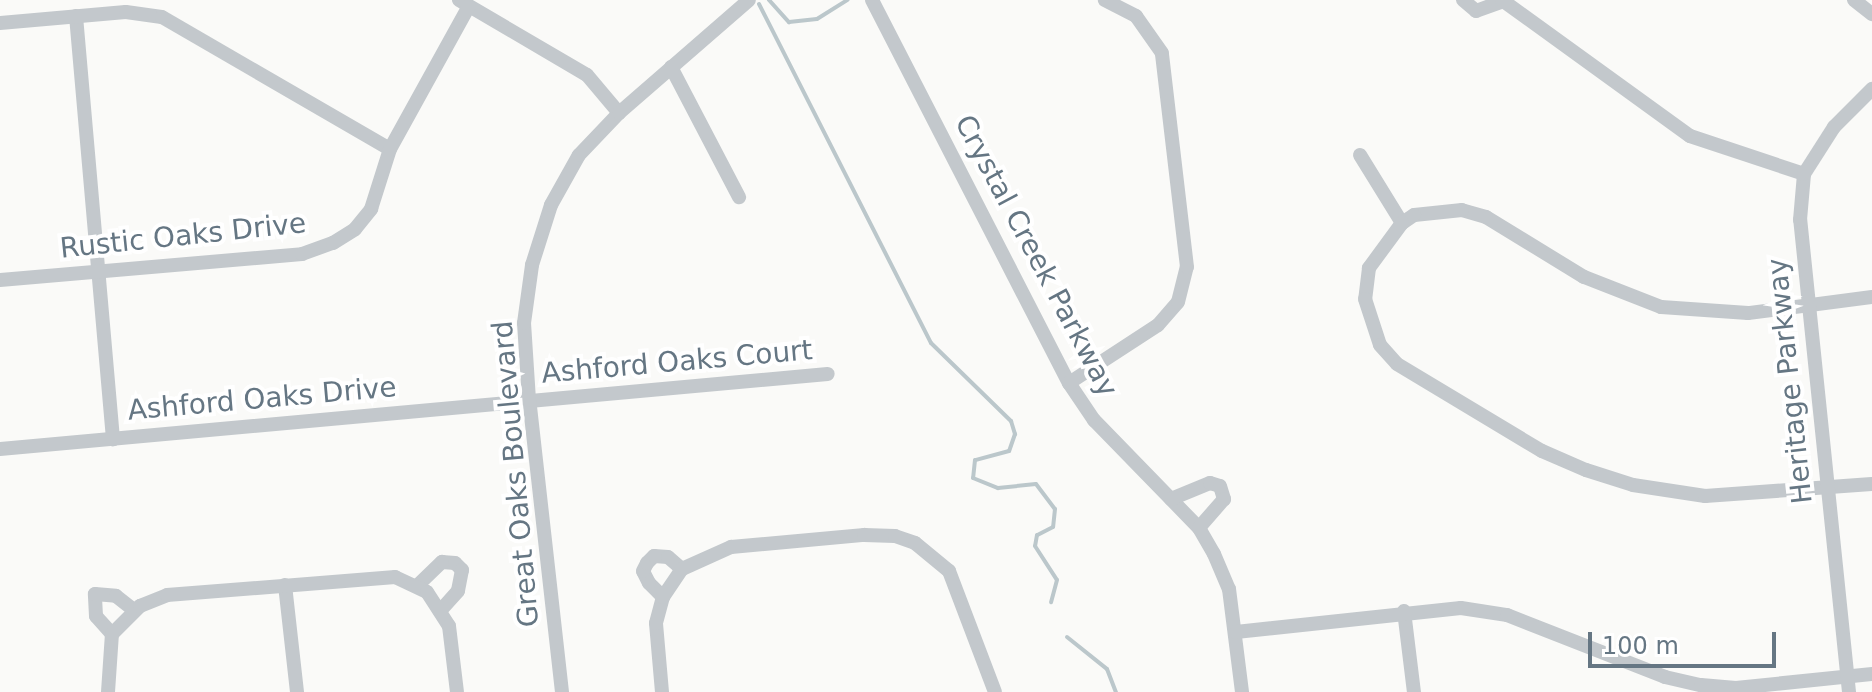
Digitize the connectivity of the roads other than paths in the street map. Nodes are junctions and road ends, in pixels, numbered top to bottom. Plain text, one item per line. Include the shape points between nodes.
1 (749, 0) edge
2 (872, 0) edge
3 (1105, 0) edge
4 (1463, 0) edge
5 (1854, 0) edge
6 (1502, 1) edge
7 (464, 3) edge
8 (1872, 14) edge
9 (76, 16) junction
10 (0, 23) edge
11 (671, 67) junction
12 (1872, 89) edge
13 (619, 113) junction
14 (390, 149) junction
15 (1360, 155) dead end
16 (1804, 174) junction
17 (739, 197) dead end
18 (1402, 223) junction
19 (99, 272) junction
20 (0, 280) edge
21 (1872, 297) edge
22 (1805, 305) junction
23 (828, 374) dead end
24 (1069, 383) junction
25 (529, 400) junction
26 (113, 439) junction
27 (0, 449) edge
28 (1872, 484) edge
29 (1826, 490) junction
30 (1171, 499) junction
31 (1199, 528) junction
32 (682, 569) junction
33 (419, 584) junction
34 (285, 585) junction
35 (663, 597) junction
36 (134, 610) junction
37 (440, 611) junction
38 (1404, 611) junction
39 (1236, 632) junction
40 (112, 634) junction
41 (1872, 674) edge
42 (1848, 684) edge
43 (108, 692) edge
44 (297, 692) edge
45 (457, 692) edge
46 (562, 692) edge
47 (662, 692) edge
48 (995, 692) edge
49 (1242, 692) edge
50 (1414, 692) edge

1 - 11 street, Great Oaks Boulevard
2 - 24 street, Crystal Creek Parkway
3 - 24 street via 1136,16 1162,53 1187,267 1178,302 1158,325
4 - 6 street via 1476,11
5 - 8 street
6 - 16 street via 1690,136
7 - 13 street via 587,75
7 - 14 street, Rustic Oaks Drive
9 - 10 street
9 - 14 street via 126,12 162,17
9 - 19 street
11 - 13 street, Great Oaks Boulevard
11 - 17 street
12 - 16 street, Heritage Parkway via 1834,127
13 - 25 street, Great Oaks Boulevard via 579,155 551,205 532,265 524,323
14 - 19 street, Rustic Oaks Drive via 371,209 355,229 333,243 302,254
15 - 18 street
16 - 22 street, Heritage Parkway via 1800,220
18 - 22 street via 1441,210 1486,217 1584,277 1661,307 1701,313
18 - 29 street via 1369,268 1365,299 1380,345 1397,364 1542,451 1633,485 1705,496
19 - 20 street, Rustic Oaks Drive
19 - 26 street
21 - 22 street
22 - 29 street, Heritage Parkway
23 - 25 street, Ashford Oaks Court
24 - 30 street, Crystal Creek Parkway via 1094,420
25 - 26 street, Ashford Oaks Drive
25 - 46 street, Great Oaks Boulevard
26 - 27 street, Ashford Oaks Drive
28 - 29 street
29 - 42 street, Heritage Parkway
30 - 31 street, Crystal Creek Parkway
30 - 31 street via 1210,483 1220,486 1224,499
31 - 39 street, Crystal Creek Parkway via 1222,569
32 - 35 street
32 - 35 street via 668,557 654,556 647,563 643,571
32 - 48 street via 731,547 864,535 915,543 949,571
33 - 34 street via 395,577
33 - 37 street
33 - 37 street via 442,562 462,570 458,591
34 - 36 street via 167,595
34 - 44 street
35 - 47 street via 656,623
36 - 40 street
36 - 40 street via 116,596 95,594 96,616
37 - 45 street via 449,626
38 - 39 street
38 - 42 street via 1461,608 1507,615 1665,677 1701,685
38 - 50 street
39 - 49 street, Crystal Creek Parkway
40 - 43 street
41 - 42 street

